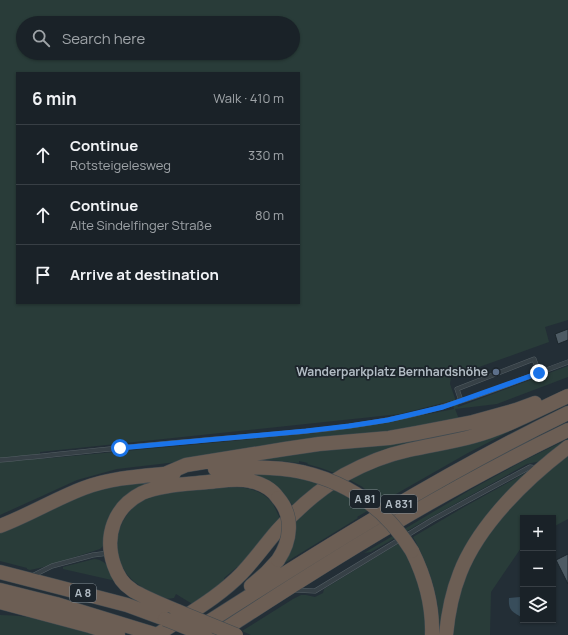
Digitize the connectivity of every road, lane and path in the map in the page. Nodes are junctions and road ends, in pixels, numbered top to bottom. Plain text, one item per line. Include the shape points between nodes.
1 (568, 362) edge
2 (539, 373) junction
3 (568, 391) edge
4 (568, 396) edge
5 (461, 401) junction
6 (568, 413) edge
7 (568, 430) edge
8 (568, 447) edge
9 (0, 460) edge
10 (542, 468) junction
11 (165, 474) junction
12 (0, 526) edge
13 (110, 552) junction
14 (0, 572) edge
15 (26, 578) junction
16 (0, 590) edge
17 (287, 590) junction
18 (0, 602) edge
19 (235, 604) junction
20 (0, 606) edge
21 (18, 608) junction
22 (154, 634) edge
23 (118, 635) edge
24 (188, 635) edge
25 (205, 635) edge
26 (216, 635) edge
27 (236, 635) edge
28 (432, 635) edge
29 (446, 635) edge

1 - 2 lane
2 - 5 lane
2 - 5 lane via 534,359 457,389
3 - 11 highway via 516,410 444,428 389,438 296,448 186,465
4 - 22 highway via 491,431 409,450 367,464 344,475 301,506 229,585
5 - 9 lane via 388,420 349,426
6 - 19 highway, A 831 via 422,490
7 - 17 highway, A 831 via 517,455 384,529
8 - 10 highway
10 - 17 lane via 530,467 487,490 315,591
10 - 29 highway via 506,504 473,548 455,587
11 - 12 highway, A 81 via 118,479 93,485
11 - 28 highway, A 81, bridge via 212,469 279,468 316,475 349,489 383,514 412,551 427,590
13 - 15 lane via 52,566
13 - 19 highway, bridge via 110,537 115,520 126,505 142,493 174,486 231,480 262,485 278,498 286,512 289,524 287,542 278,560
13 - 27 highway, bridge via 117,574 130,590
14 - 15 highway, A 8
15 - 25 highway, A 8, bridge via 127,605
16 - 22 highway, A 8
17 - 26 highway, A 831
18 - 21 highway
19 - 24 highway, A 831
20 - 21 highway
21 - 23 highway

